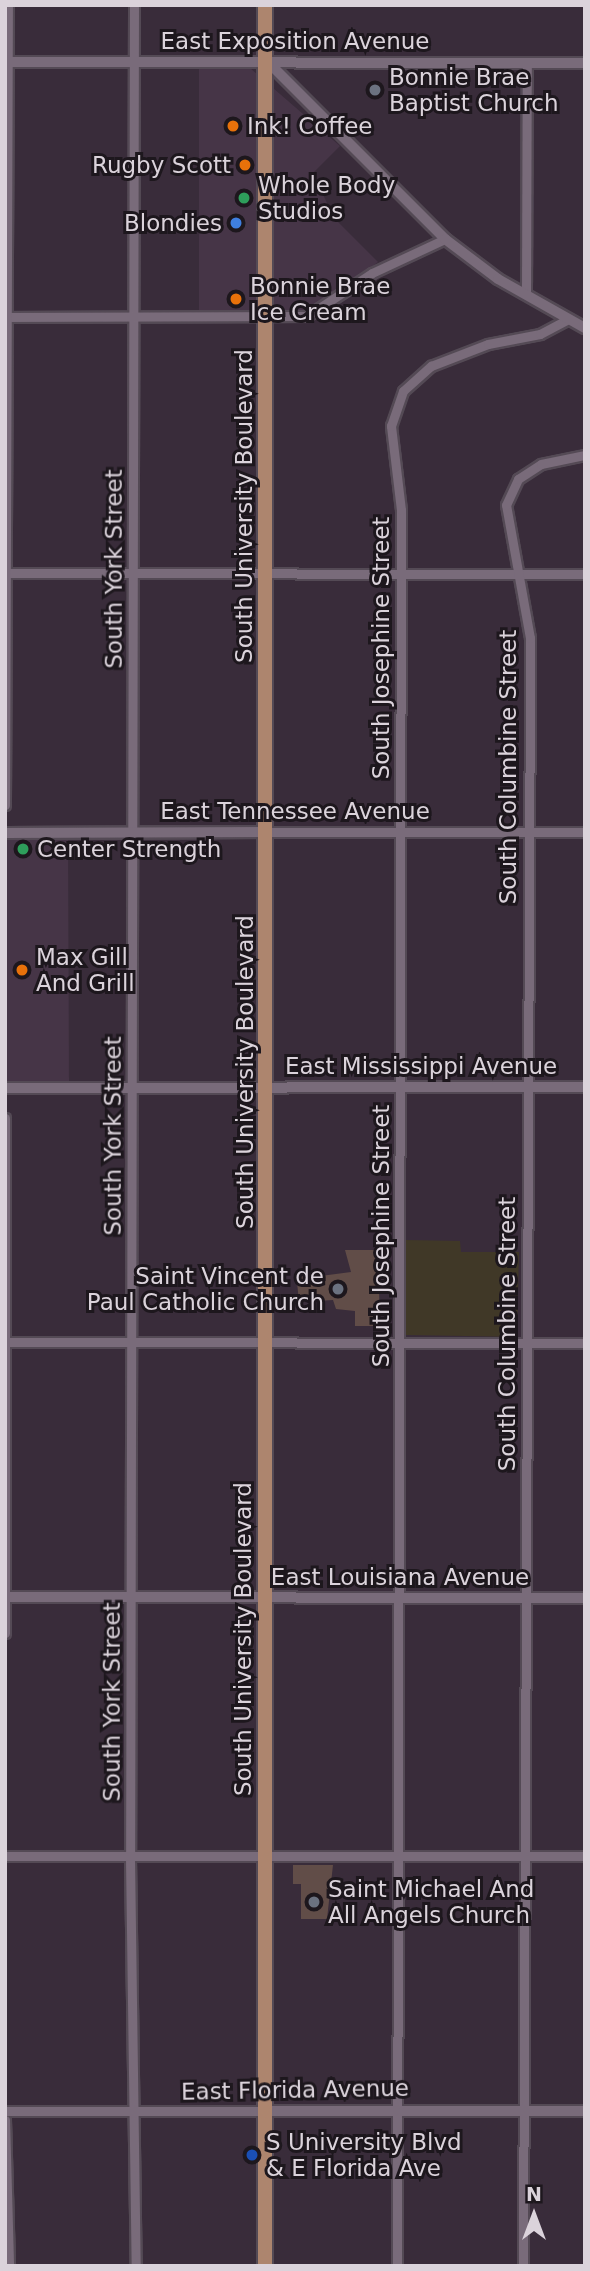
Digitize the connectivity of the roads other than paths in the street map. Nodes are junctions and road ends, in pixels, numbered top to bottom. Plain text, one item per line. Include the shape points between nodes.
1 (8, 5) edge
2 (134, 5) edge
3 (265, 5) edge
4 (265, 60) junction
5 (134, 61) junction
6 (7, 62) edge
7 (527, 63) junction
8 (585, 63) edge
9 (445, 239) junction
10 (526, 294) junction
11 (7, 317) edge
12 (133, 318) junction
13 (267, 318) junction
14 (566, 320) junction
15 (585, 328) edge
16 (585, 455) edge
17 (7, 573) edge
18 (133, 574) junction
19 (401, 574) junction
20 (519, 574) junction
21 (585, 574) edge
22 (267, 575) junction
23 (5, 805) edge
24 (528, 831) junction
25 (133, 832) junction
26 (268, 832) junction
27 (401, 832) junction
28 (585, 832) edge
29 (5, 833) edge
30 (132, 1087) junction
31 (268, 1087) junction
32 (401, 1087) junction
33 (526, 1087) junction
34 (585, 1087) edge
35 (5, 1088) edge
36 (5, 1118) edge
37 (6, 1342) edge
38 (134, 1342) junction
39 (267, 1343) junction
40 (400, 1343) junction
41 (526, 1343) junction
42 (585, 1343) edge
43 (5, 1597) edge
44 (132, 1597) junction
45 (266, 1598) junction
46 (401, 1598) junction
47 (528, 1598) junction
48 (585, 1598) edge
49 (5, 1633) edge
50 (399, 1854) junction
51 (266, 1855) junction
52 (5, 1856) edge
53 (526, 1856) junction
54 (585, 1856) edge
55 (130, 1858) junction
56 (397, 2110) junction
57 (5, 2111) edge
58 (265, 2111) junction
59 (525, 2111) junction
60 (585, 2111) edge
61 (132, 2113) junction
62 (5, 2120) edge
63 (9, 2266) edge
64 (135, 2266) edge
65 (265, 2266) edge
66 (397, 2266) edge
67 (523, 2266) edge

1 - 6 street
2 - 5 street, South York Street
3 - 4 main road, South University Boulevard
4 - 5 street, East Exposition Avenue
4 - 7 street, East Exposition Avenue
4 - 9 street
4 - 13 main road, South University Boulevard
5 - 6 street, East Exposition Avenue
5 - 12 street, South York Street
6 - 11 street
7 - 8 street, East Exposition Avenue
7 - 10 street
9 - 10 street
9 - 13 street via 372,273 318,312
10 - 14 street
11 - 12 street
11 - 17 street
12 - 13 street
12 - 18 street, South York Street
13 - 22 main road, South University Boulevard
14 - 15 street
14 - 19 street, South Josephine Street via 540,334 488,344 431,366 403,391 391,426 401,502
16 - 20 street, South Columbine Street via 541,464 518,479 506,505
17 - 18 street
17 - 23 street
18 - 22 street
18 - 25 street, South York Street
19 - 20 street
19 - 22 street
19 - 27 street, South Josephine Street
20 - 21 street
20 - 24 street, South Columbine Street via 530,638
22 - 26 main road, South University Boulevard
24 - 27 street, East Tennessee Avenue
24 - 28 street, East Tennessee Avenue
24 - 33 street, South Columbine Street
25 - 26 street, East Tennessee Avenue
25 - 29 street, East Tennessee Avenue
25 - 30 street, South York Street
26 - 27 street, East Tennessee Avenue
26 - 31 main road, South University Boulevard
27 - 32 street, South Josephine Street
30 - 31 street, East Mississippi Avenue
30 - 35 street, East Mississippi Avenue
30 - 38 street, South York Street
31 - 32 street, East Mississippi Avenue
31 - 39 main road, South University Boulevard
32 - 33 street, East Mississippi Avenue
32 - 40 street, South Josephine Street
33 - 34 street, East Mississippi Avenue
33 - 41 street, South Columbine Street
36 - 37 street
37 - 38 street
37 - 43 street
38 - 39 street
38 - 44 street, South York Street
39 - 40 street
39 - 45 main road, South University Boulevard
40 - 41 street
40 - 46 street, South Josephine Street
41 - 42 street
41 - 47 street, South Columbine Street
43 - 44 street, East Louisiana Avenue
43 - 49 street
44 - 45 street, East Louisiana Avenue
44 - 55 street, South York Street
45 - 46 street, East Louisiana Avenue
45 - 51 main road, South University Boulevard
46 - 47 street, East Louisiana Avenue
46 - 50 street, South Josephine Street
47 - 48 street, East Louisiana Avenue
47 - 53 street, South Columbine Street
50 - 51 street
50 - 53 street
50 - 56 street, South Josephine Street
51 - 55 street
51 - 58 main road, South University Boulevard
52 - 55 street
53 - 54 street
53 - 59 street, South Columbine Street
55 - 61 street, South York Street
56 - 58 street, East Florida Avenue
56 - 59 street, East Florida Avenue
56 - 66 street, South Josephine Street
57 - 61 street, East Florida Avenue
58 - 61 street, East Florida Avenue
58 - 65 main road, South University Boulevard
59 - 60 street, East Florida Avenue
59 - 67 street, South Columbine Street
61 - 64 street, South York Street
62 - 63 street

